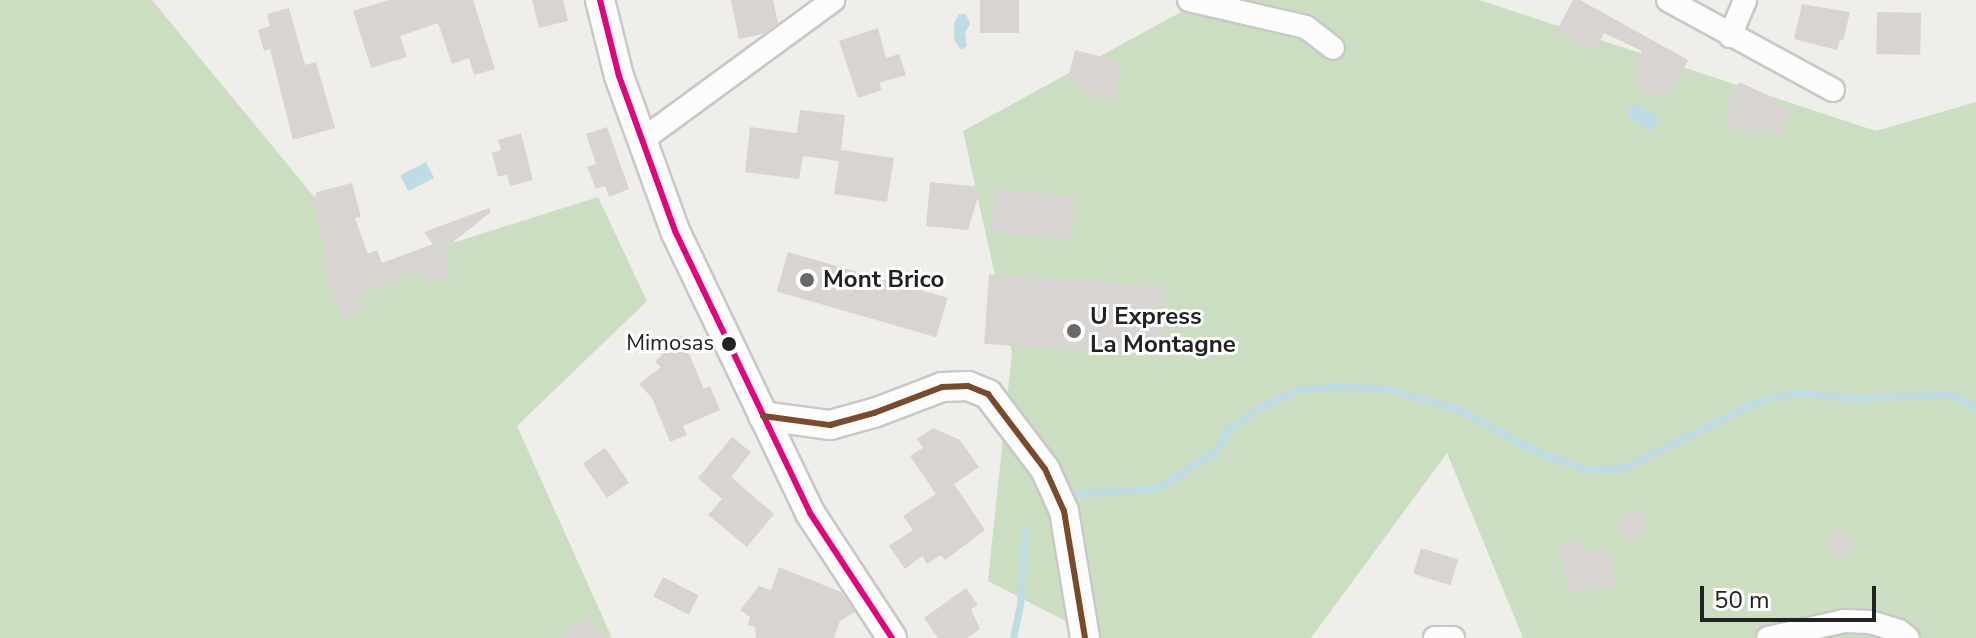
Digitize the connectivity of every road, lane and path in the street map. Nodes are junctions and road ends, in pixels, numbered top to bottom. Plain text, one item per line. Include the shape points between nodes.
1 (600, 0) edge
2 (833, 0) edge
3 (1189, 0) edge
4 (1668, 0) edge
5 (1745, 0) edge
6 (1730, 36) junction
7 (1333, 48) dead end
8 (1833, 90) dead end
9 (642, 140) junction
10 (763, 416) junction
11 (892, 638) edge
12 (1085, 638) edge
13 (1435, 638) edge
14 (1453, 638) edge
15 (1768, 638) edge
16 (1908, 638) edge

1 - 9 street
2 - 9 street
3 - 7 street via 1306,27
4 - 6 street
5 - 6 street
6 - 8 street
9 - 10 street via 675,231
10 - 11 street via 810,513
10 - 12 street via 830,425 942,387 968,386 988,394 1045,469 1064,511
13 - 14 street
15 - 16 street via 1844,621 1870,622

